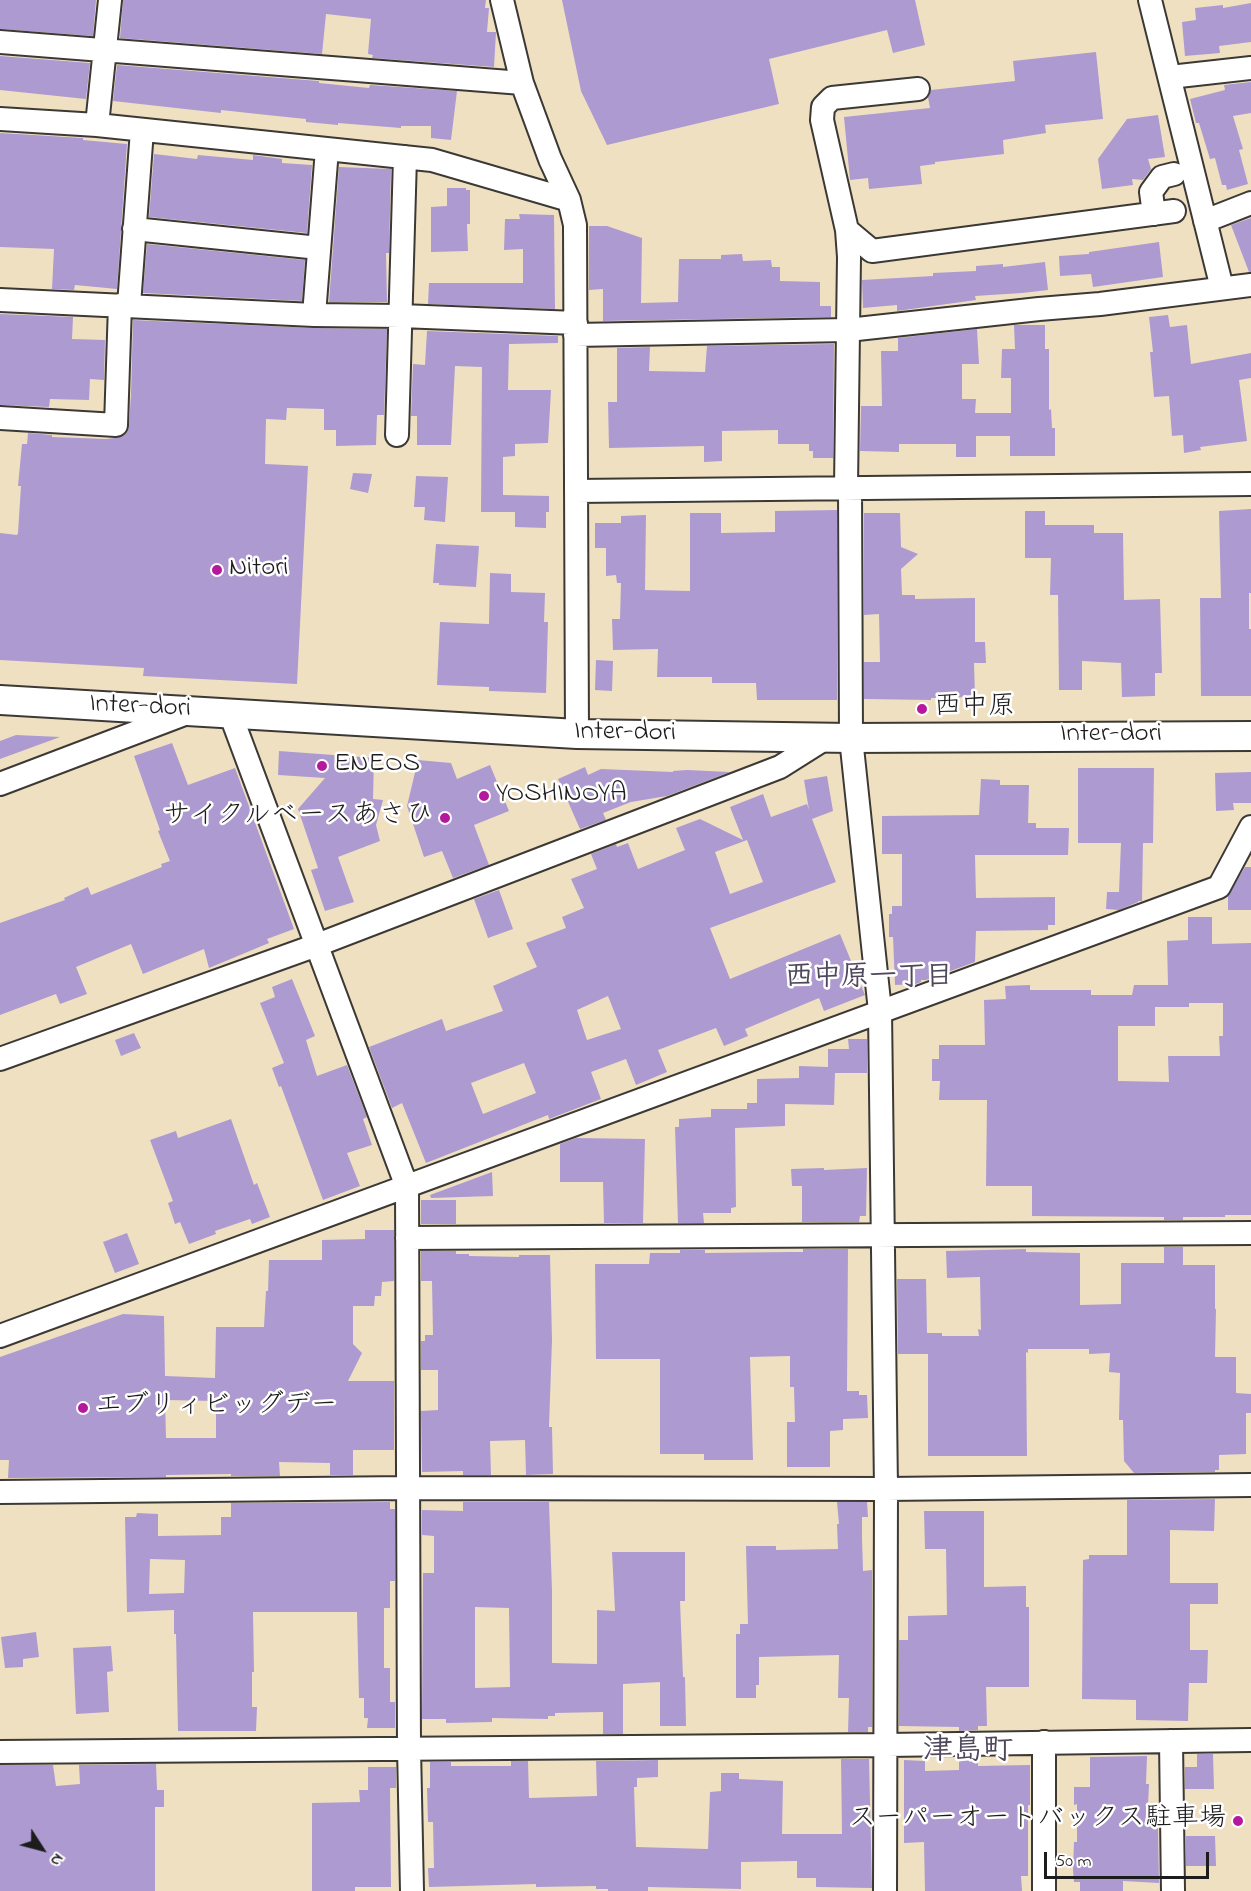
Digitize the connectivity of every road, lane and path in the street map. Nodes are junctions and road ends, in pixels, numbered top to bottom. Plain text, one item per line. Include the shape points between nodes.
1 (110, 0) edge
2 (502, 0) edge
3 (1150, 0) edge
4 (0, 42) edge
5 (106, 51) junction
6 (1251, 68) edge
7 (1170, 76) junction
8 (522, 83) junction
9 (918, 89) dead end
10 (0, 119) edge
11 (97, 125) junction
12 (142, 130) junction
13 (327, 149) junction
14 (405, 157) junction
15 (1174, 174) dead end
16 (569, 200) junction
17 (1251, 203) edge
18 (1205, 220) junction
19 (134, 229) junction
20 (847, 230) junction
21 (319, 248) junction
22 (1251, 285) edge
23 (1222, 288) junction
24 (0, 300) edge
25 (124, 305) junction
26 (314, 315) junction
27 (401, 316) junction
28 (575, 329) junction
29 (848, 330) junction
30 (0, 418) edge
31 (397, 435) dead end
32 (1251, 484) edge
33 (848, 487) junction
34 (576, 491) junction
35 (0, 700) edge
36 (193, 711) junction
37 (230, 713) junction
38 (577, 734) junction
39 (1251, 736) edge
40 (838, 738) junction
41 (0, 784) edge
42 (1251, 827) edge
43 (317, 945) junction
44 (880, 1011) junction
45 (0, 1059) edge
46 (408, 1187) junction
47 (1251, 1233) edge
48 (883, 1236) junction
49 (407, 1238) junction
50 (0, 1336) edge
51 (1251, 1485) edge
52 (408, 1488) junction
53 (886, 1489) junction
54 (0, 1492) edge
55 (1171, 1740) junction
56 (1251, 1740) edge
57 (1044, 1742) junction
58 (886, 1746) junction
59 (409, 1748) junction
60 (0, 1752) edge
61 (412, 1891) edge
62 (885, 1891) edge
63 (1044, 1891) edge
64 (1173, 1891) edge

1 - 5 street
2 - 8 street
3 - 7 street
4 - 5 street
5 - 8 street
5 - 11 street
6 - 7 street
7 - 18 street
8 - 16 street
9 - 20 street via 832,98 823,107 822,120
10 - 11 street
11 - 12 street
12 - 13 street
12 - 19 street
13 - 14 street
13 - 21 street
14 - 16 street via 432,160
14 - 27 street
15 - 20 street via 1162,177 1151,192 1164,212 872,251
16 - 28 street via 575,225
17 - 18 street
18 - 23 street
19 - 21 street
19 - 25 street
20 - 29 street
21 - 26 street
22 - 23 street
23 - 29 street
24 - 25 street
25 - 26 street
25 - 30 street via 116,424
26 - 27 street
27 - 28 street
27 - 31 street
28 - 29 street
28 - 34 street
29 - 33 street
32 - 33 street
33 - 34 street
33 - 40 street
34 - 38 street
35 - 36 main road, Inter-dori
36 - 37 main road, Inter-dori
36 - 41 street
37 - 38 main road, Inter-dori
37 - 43 street
38 - 40 main road, Inter-dori
39 - 40 main road, Inter-dori
40 - 43 street via 780,767
40 - 44 street
42 - 44 street via 1219,887
43 - 45 street
43 - 46 street
44 - 46 street
44 - 48 street
46 - 49 street
46 - 50 street
47 - 48 street
48 - 49 street
48 - 53 street
49 - 52 street
51 - 53 street
52 - 53 street
52 - 54 street
52 - 59 street
53 - 58 street
55 - 56 street
55 - 57 street
55 - 64 street
57 - 58 street
57 - 63 street
58 - 59 street
58 - 62 street
59 - 60 street
59 - 61 street

